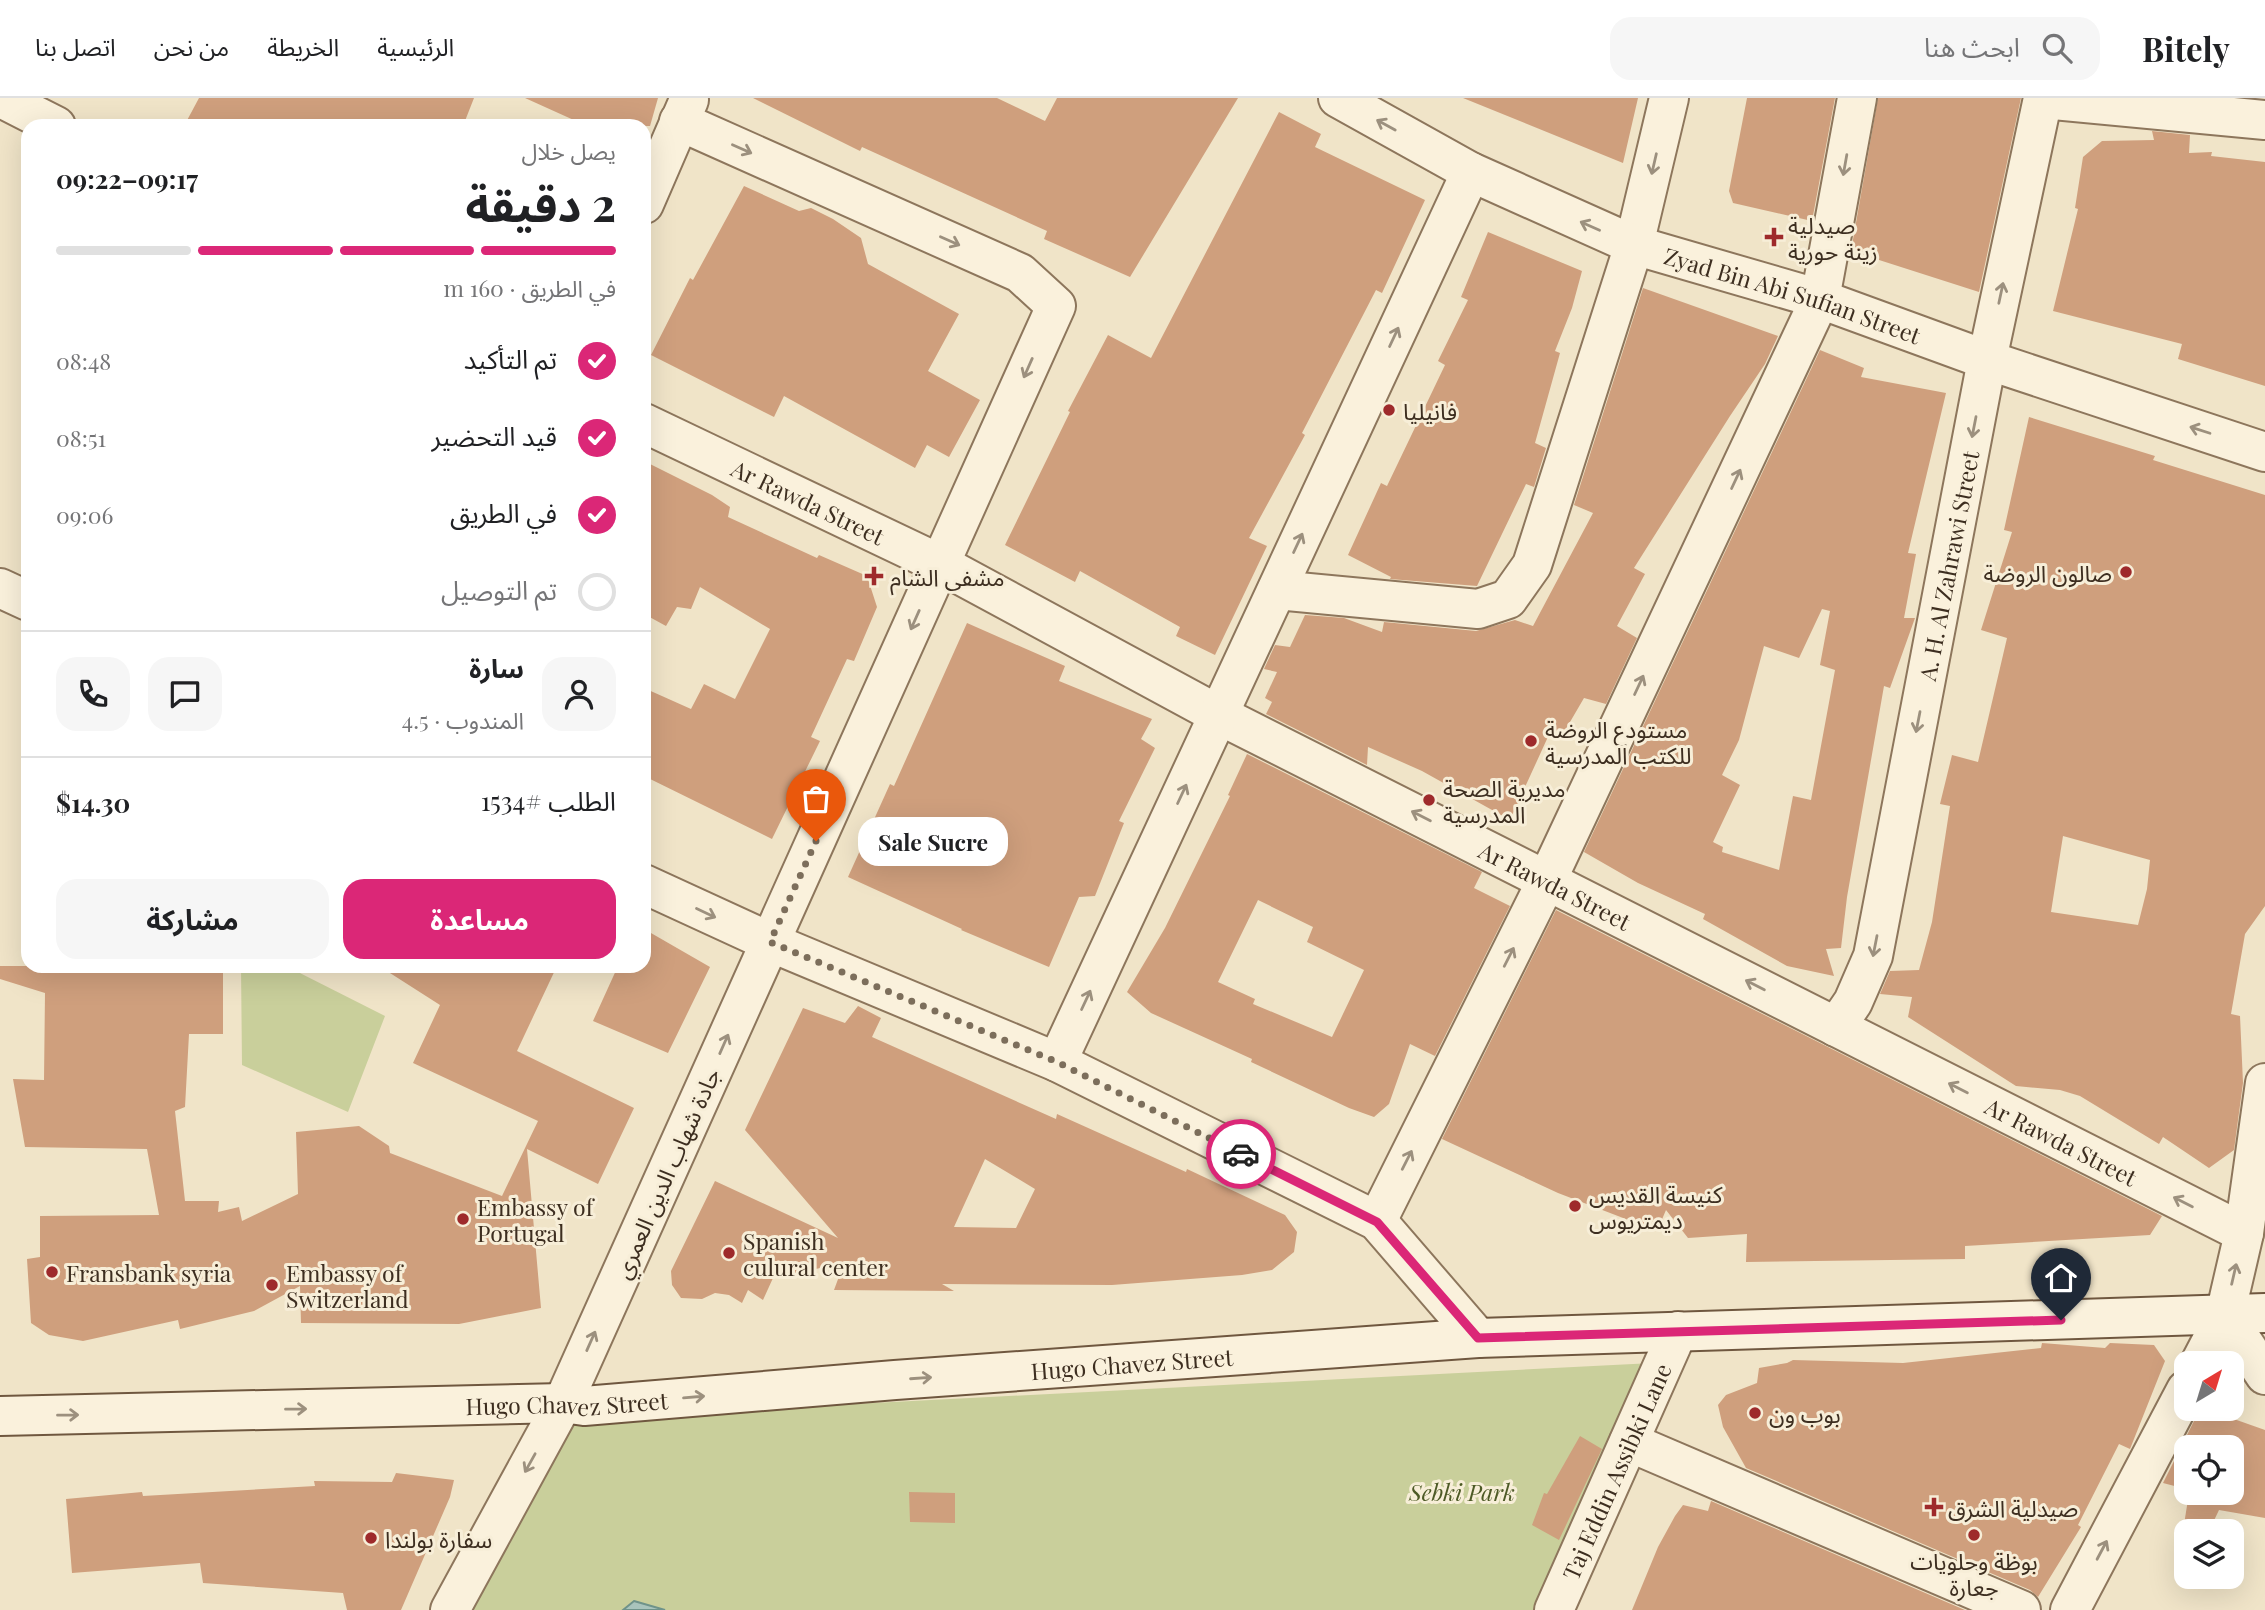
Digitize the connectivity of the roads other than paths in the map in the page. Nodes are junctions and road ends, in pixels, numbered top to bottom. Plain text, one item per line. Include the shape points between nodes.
1 (1, 98) edge
2 (1338, 98) edge
3 (1670, 98) edge
4 (1857, 98) edge
5 (2043, 98) edge
6 (685, 110) edge
7 (42, 119) edge
8 (2265, 120) edge
9 (1471, 172) junction
10 (651, 188) edge
11 (1634, 245) junction
12 (1820, 299) junction
13 (1987, 360) junction
14 (651, 426) edge
15 (2265, 452) edge
16 (940, 565) junction
17 (0, 588) edge
18 (1277, 590) junction
19 (21, 598) edge
20 (1219, 715) junction
21 (1548, 880) junction
22 (651, 887) edge
23 (770, 942) junction
24 (1836, 1027) junction
25 (1057, 1062) junction
26 (2265, 1083) edge
27 (1377, 1222) junction
28 (2244, 1233) junction
29 (2265, 1314) edge
30 (2225, 1315) junction
31 (1678, 1331) junction
32 (1478, 1338) junction
33 (2206, 1351) edge
34 (2265, 1375) edge
35 (563, 1403) junction
36 (2174, 1413) edge
37 (0, 1416) edge
38 (1629, 1442) junction
39 (450, 1610) edge
40 (1553, 1610) edge
41 (2021, 1610) edge
42 (2070, 1610) edge

1 - 7 street
9 -> 2 street, Zyad Bin Abi Sufian Street
3 -> 11 street
4 -> 12 street
5 - 8 street
13 -> 5 street, A. H. Al Zahrawi Street
6 - 10 street
6 -> 16 street, جادة شهاب الدين العمري via 1020,273 1056,306
11 -> 9 street, Zyad Bin Abi Sufian Street
18 -> 9 street
11 - 12 street, Zyad Bin Abi Sufian Street
11 - 18 street via 1532,565 1508,598 1478,608
12 - 13 street, Zyad Bin Abi Sufian Street
21 -> 12 street
15 -> 13 street, Zyad Bin Abi Sufian Street
13 -> 24 street, A. H. Al Zahrawi Street via 1873,956 1853,1002
14 - 16 street, Ar Rawda Street
16 - 20 street, Ar Rawda Street
16 -> 23 street, جادة شهاب الدين العمري
17 - 19 street
18 - 20 street
21 -> 20 street, Ar Rawda Street
25 -> 20 street
24 -> 21 street, Ar Rawda Street
27 -> 21 street
22 -> 23 street
23 - 25 street
35 -> 23 street, جادة شهاب الدين العمري
28 -> 24 street, Ar Rawda Street
25 - 27 street
26 - 28 street
27 - 32 street
30 -> 28 street
29 - 30 street, Hugo Chavez Street
30 - 31 street, Hugo Chavez Street
30 - 33 street
30 - 34 street
31 - 32 street, Hugo Chavez Street
31 - 38 street, Taj Eddin Assibki Lane
35 -> 32 street, Hugo Chavez Street via 584,1406
37 -> 35 street, Hugo Chavez Street
35 -> 39 street, جادة شهاب الدين العمري
42 -> 36 street
38 - 40 street, Taj Eddin Assibki Lane
38 - 41 street

